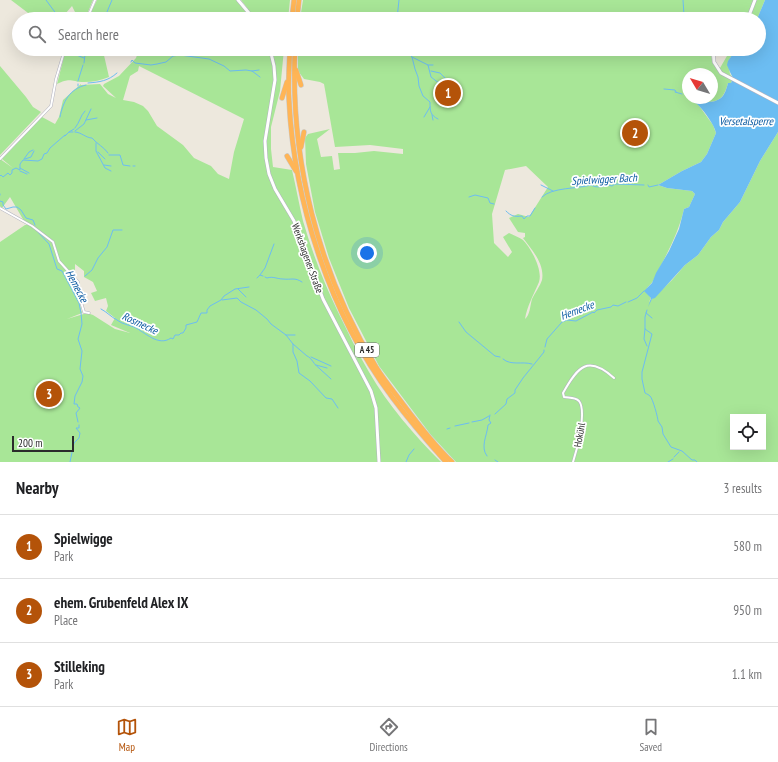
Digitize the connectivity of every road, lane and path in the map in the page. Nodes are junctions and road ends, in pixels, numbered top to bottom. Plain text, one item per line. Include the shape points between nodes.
1 (95, 0) edge
2 (238, 0) edge
3 (294, 0) edge
4 (299, 0) edge
5 (755, 0) edge
6 (90, 12) edge
7 (248, 12) edge
8 (293, 12) edge
9 (298, 12) edge
10 (750, 12) edge
11 (63, 56) edge
12 (272, 56) edge
13 (290, 56) edge
14 (294, 56) edge
15 (712, 56) edge
16 (294, 59) junction
17 (289, 68) junction
18 (301, 85) dead end
19 (282, 98) dead end
20 (778, 103) edge
21 (304, 132) dead end
22 (288, 156) dead end
23 (0, 159) edge
24 (301, 162) junction
25 (300, 182) junction
26 (0, 208) edge
27 (89, 313) dead end
28 (614, 378) dead end
29 (379, 462) edge
30 (446, 462) edge
31 (452, 462) edge
32 (573, 462) edge

1 - 6 street
2 - 7 main road
3 - 8 highway
4 - 9 highway
5 - 10 main road
11 - 23 street via 51,106
12 - 29 main road, Werkshagener Straße via 275,80 265,141 269,174 294,221 323,299 371,391 376,408
13 - 17 highway, A 45
14 - 16 highway, A 45
15 - 20 main road via 715,66 721,73
16 - 18 highway
16 - 24 highway, A 45 via 294,100
17 - 19 highway
17 - 25 highway, A 45 via 289,100
21 - 24 highway
22 - 25 highway
24 - 31 highway, A 45 via 325,259 349,315 377,368 430,439
25 - 30 highway, A 45 via 320,258 359,344 391,396
26 - 27 street via 32,226 53,242 59,262 78,282 82,307 84,312
28 - 32 street, Hokühl via 598,367 585,366 575,373 563,393 564,397 579,402 582,415

